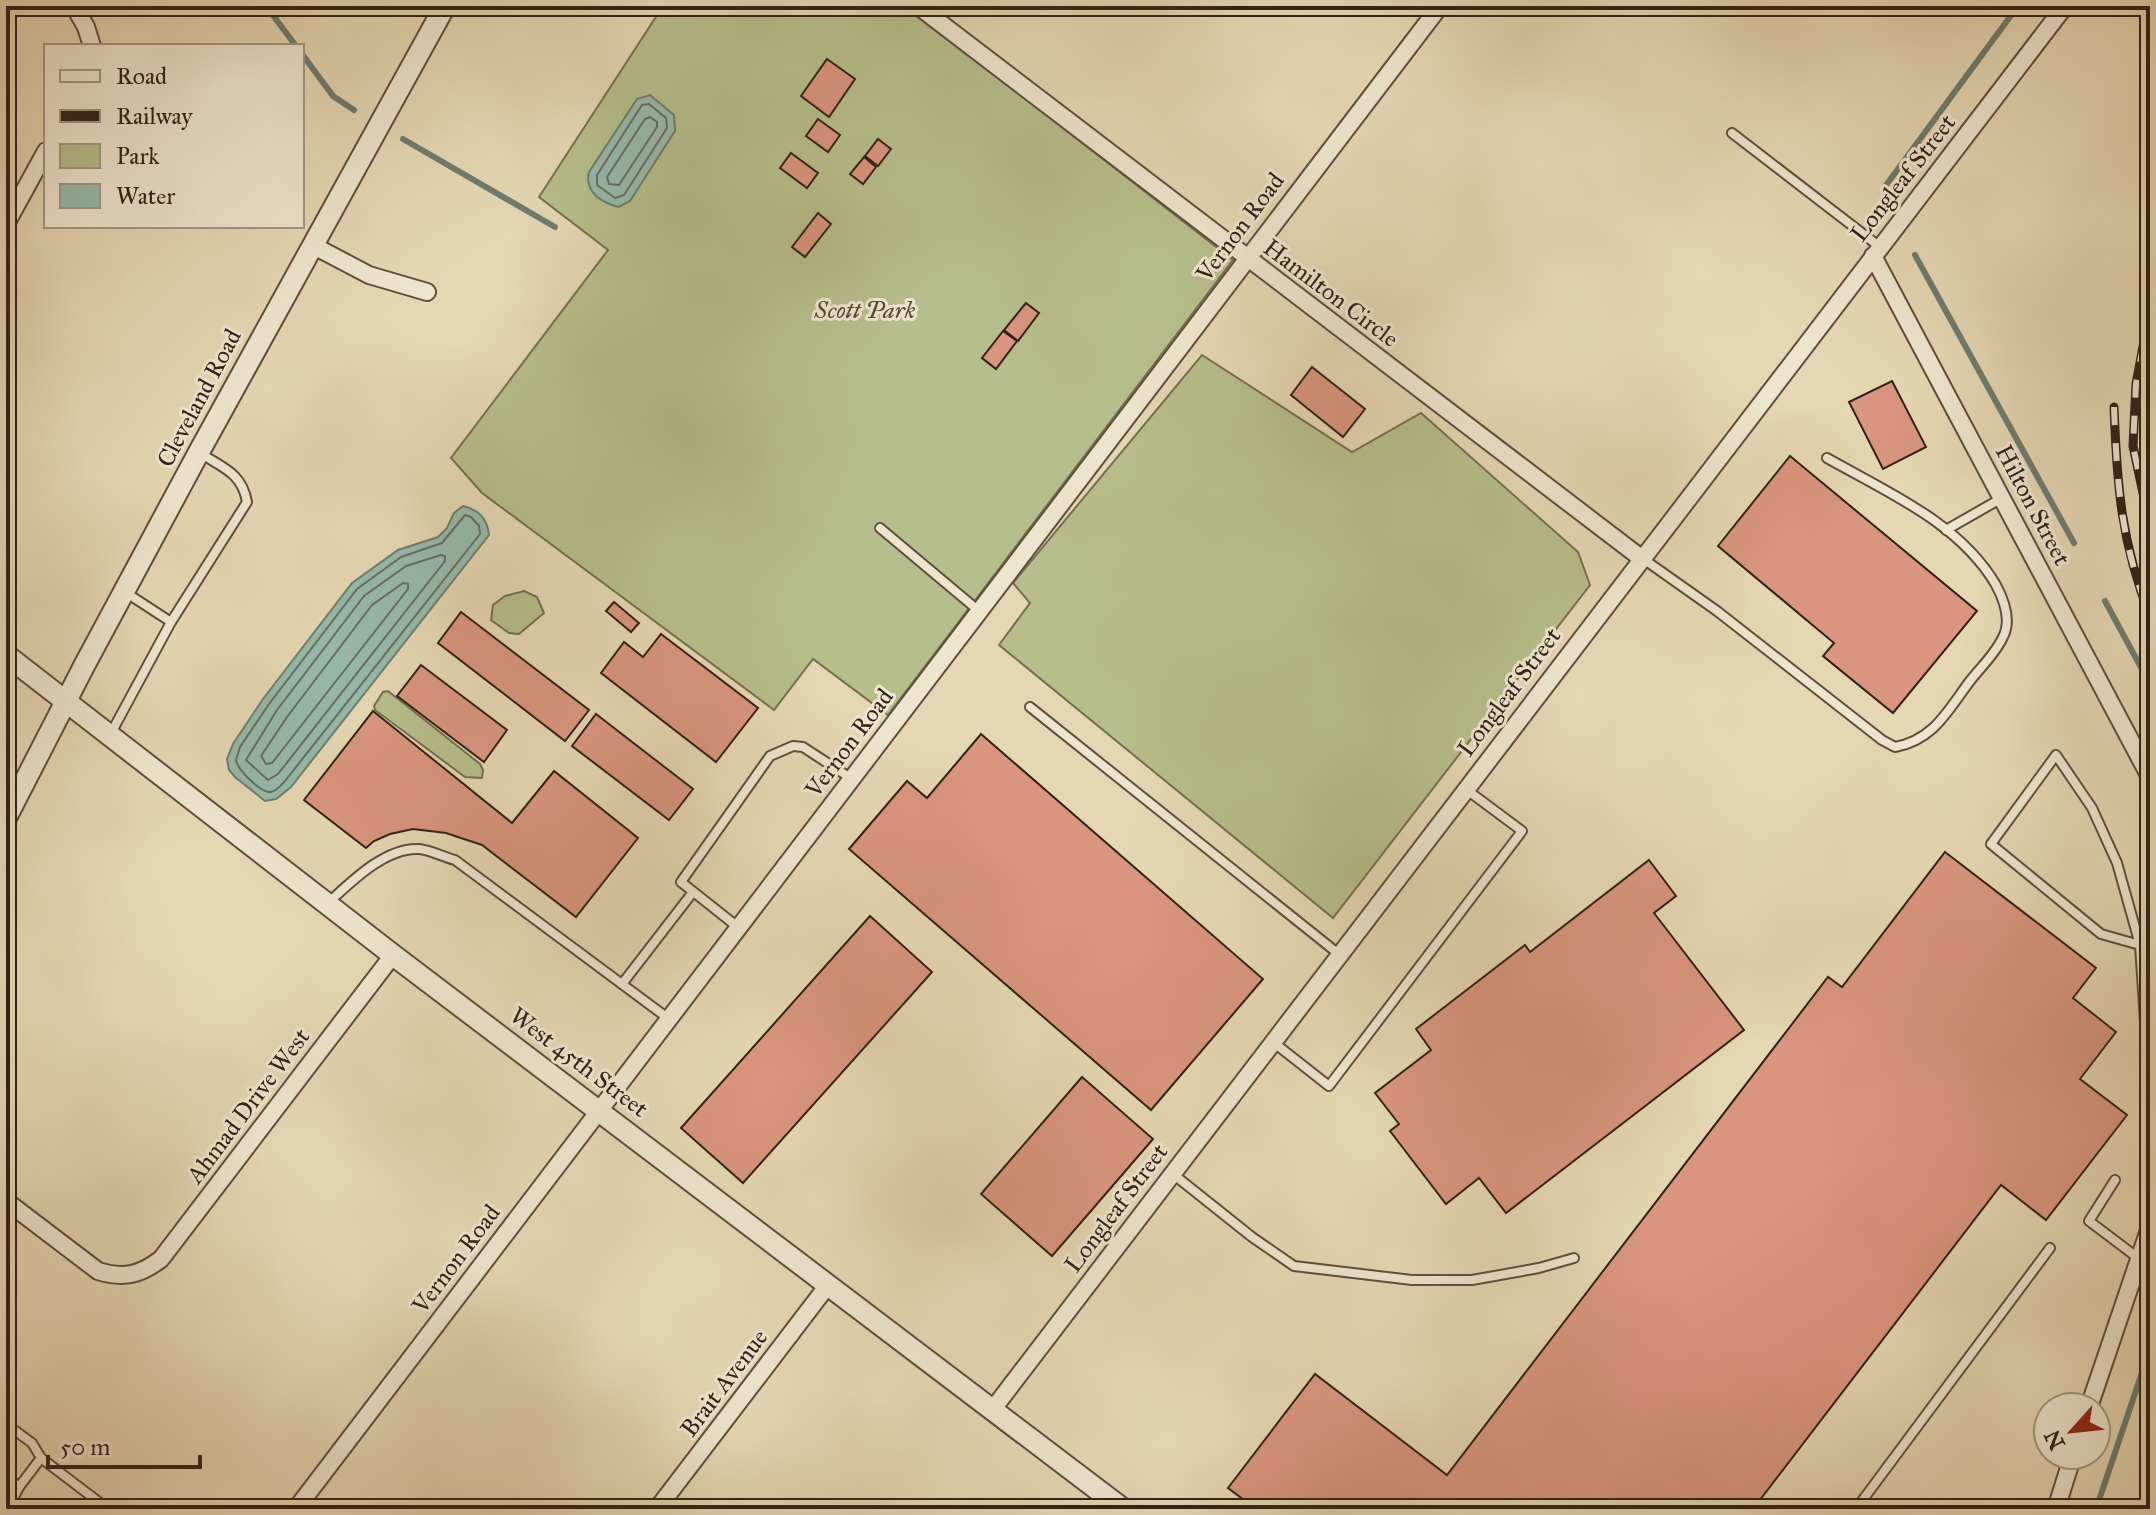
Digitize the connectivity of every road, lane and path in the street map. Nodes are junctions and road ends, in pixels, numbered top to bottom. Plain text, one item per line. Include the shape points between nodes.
1 (74, 6) edge
2 (445, 6) edge
3 (918, 6) edge
4 (1440, 6) edge
5 (2065, 6) edge
6 (91, 44) edge
7 (1732, 133) dead end
8 (44, 155) edge
9 (6, 224) edge
10 (312, 245) junction
11 (1876, 252) junction
12 (1246, 258) junction
13 (427, 292) dead end
14 (199, 452) junction
15 (1827, 458) dead end
16 (2003, 497) junction
17 (880, 528) dead end
18 (1946, 530) junction
19 (1641, 558) junction
20 (124, 592) junction
21 (979, 611) junction
22 (171, 622) junction
23 (6, 655) edge
24 (66, 701) junction
25 (1030, 707) dead end
26 (109, 736) junction
27 (2150, 777) edge
28 (852, 780) junction
29 (1465, 789) junction
30 (6, 818) edge
31 (693, 892) junction
32 (328, 904) junction
33 (739, 928) junction
34 (2140, 945) junction
35 (393, 955) junction
36 (1340, 955) junction
37 (622, 984) junction
38 (669, 1019) junction
39 (2150, 1039) edge
40 (1273, 1042) junction
41 (600, 1110) junction
42 (1172, 1174) junction
43 (2115, 1180) dead end
44 (6, 1201) edge
45 (2150, 1227) edge
46 (2050, 1248) dead end
47 (1574, 1258) dead end
48 (2139, 1259) junction
49 (828, 1285) junction
50 (2094, 1391) edge
51 (993, 1409) junction
52 (6, 1424) edge
53 (41, 1458) junction
54 (2068, 1471) edge
55 (6, 1476) edge
56 (19, 1487) junction
57 (8, 1509) edge
58 (108, 1509) edge
59 (296, 1509) edge
60 (657, 1509) edge
61 (1123, 1509) edge
62 (1856, 1509) edge
63 (2056, 1509) edge

1 - 6 street
2 - 10 street, Cleveland Road
3 - 12 street, Hamilton Circle
4 - 12 street, Vernon Road
5 - 11 street, Longleaf Street
7 - 11 lane
8 - 9 street
10 - 13 street via 369,275
10 - 14 street, Cleveland Road
11 - 16 street, Hilton Street
11 - 19 street, Longleaf Street
12 - 19 street, Hamilton Circle
12 - 21 street, Vernon Road
14 - 20 street, Cleveland Road
14 - 22 lane via 237,476 247,502
15 - 18 lane via 1916,507
16 - 18 lane
16 - 27 street, Hilton Street
17 - 21 lane
18 - 19 lane via 1984,566 2001,594 2007,611 2004,637 1939,723 1923,739 1895,747
19 - 29 street, Longleaf Street
20 - 22 lane
20 - 24 street, Cleveland Road
21 - 28 street, Vernon Road
22 - 26 lane
23 - 24 street, West 45th Street
24 - 26 street, West 45th Street
24 - 30 street, Cleveland Road
25 - 36 lane
26 - 32 street, West 45th Street
28 - 31 lane via 803,747 770,756 681,882
28 - 33 street, Vernon Road
29 - 36 street, Longleaf Street
29 - 40 lane via 1522,831 1513,844 1329,1086
31 - 33 lane
31 - 37 lane
32 - 35 street, West 45th Street
32 - 37 lane via 362,872 395,854 418,849 455,860
33 - 38 street, Vernon Road
34 - 34 lane via 2117,863 2092,808 2056,755 1991,844 2101,934
34 - 39 lane
35 - 41 street, West 45th Street
35 - 44 street, Ahmad Drive West via 161,1259 147,1270 132,1276 98,1271
36 - 40 street, Longleaf Street
37 - 38 lane
38 - 41 street, Vernon Road
40 - 42 street, Longleaf Street
41 - 49 street, West 45th Street
41 - 59 street, Vernon Road
42 - 47 lane via 1294,1266 1412,1280 1472,1280
42 - 51 street, Longleaf Street
43 - 48 lane via 2089,1221
45 - 48 street
46 - 62 lane
48 - 50 street
49 - 51 street, West 45th Street
49 - 60 street, Brait Avenue
51 - 61 street, West 45th Street
52 - 53 lane via 32,1443
53 - 56 lane
53 - 58 lane
54 - 63 street
55 - 56 lane
56 - 57 lane

